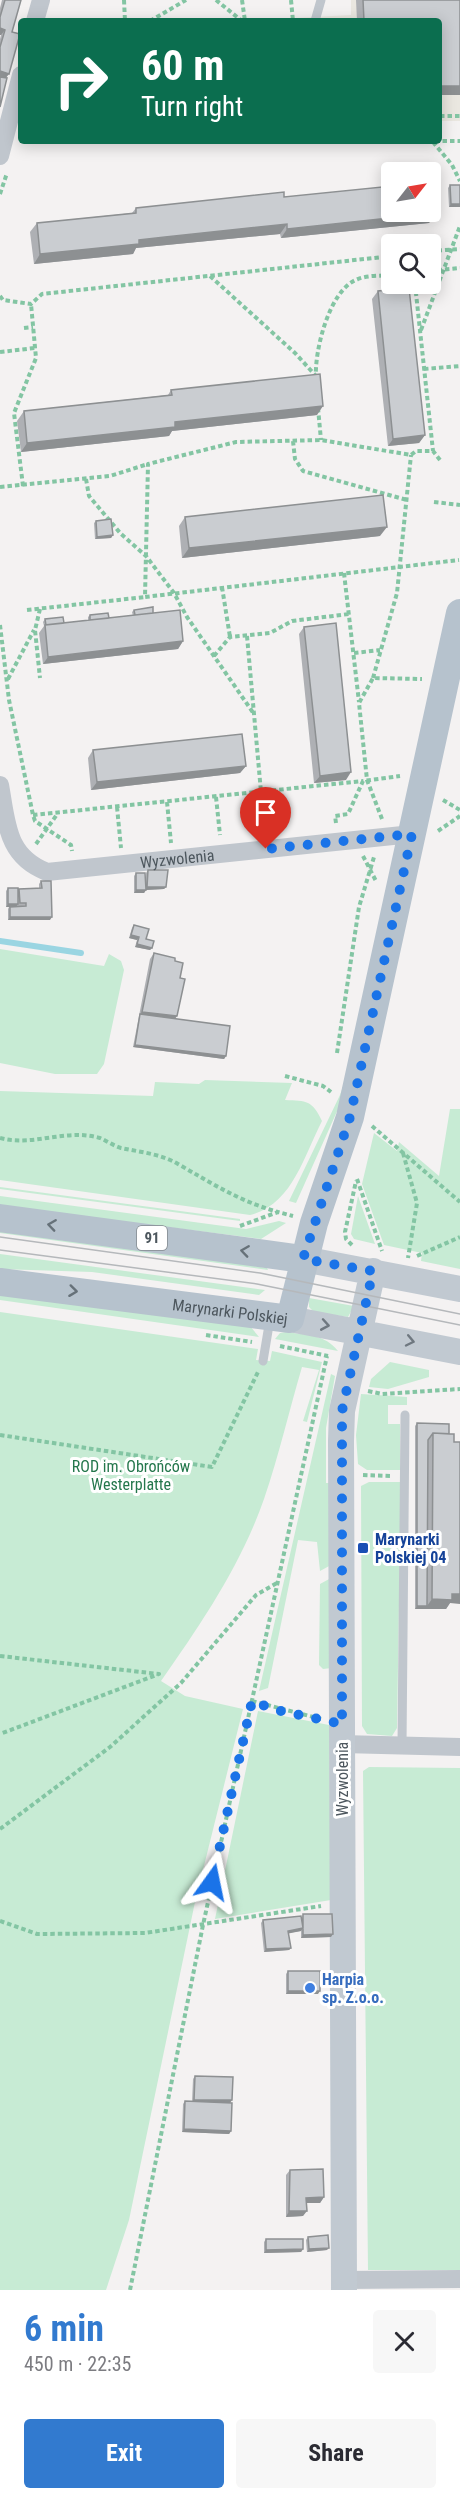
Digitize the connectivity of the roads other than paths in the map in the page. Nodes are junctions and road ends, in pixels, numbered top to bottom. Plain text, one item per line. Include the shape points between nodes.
1 (41, 0) edge
2 (321, 0) edge
3 (36, 18) edge
4 (316, 18) edge
5 (18, 87) edge
6 (0, 156) edge
7 (460, 613) edge
8 (0, 785) edge
9 (403, 832) junction
10 (0, 1218) edge
11 (303, 1259) junction
12 (378, 1262) junction
13 (0, 1282) edge
14 (460, 1289) edge
15 (280, 1318) junction
16 (360, 1331) junction
17 (460, 1352) edge
18 (263, 1361) road end
19 (405, 1415) dead end
20 (342, 1734) junction
21 (402, 1746) junction
22 (460, 1747) edge
23 (460, 2279) edge
24 (344, 2285) edge

1 - 3 street
2 - 4 lane
5 - 6 street
7 - 9 main road
8 - 9 street, Wyzwolenia via 10,836 24,861 47,872
9 - 11 main road via 350,1117
11 -> 10 main road, 91
11 - 12 street, 91
11 - 15 main road
12 - 14 street, 91
12 - 16 street, Wyzwolenia
13 -> 15 main road, Marynarki Polskiej
15 -> 16 street, Marynarki Polskiej
15 - 18 lane
16 -> 17 street, Marynarki Polskiej
16 - 20 street, Wyzwolenia via 342,1411
19 - 21 lane
20 - 21 street
20 - 24 street, Wyzwolenia
21 - 22 street
23 - 24 street

